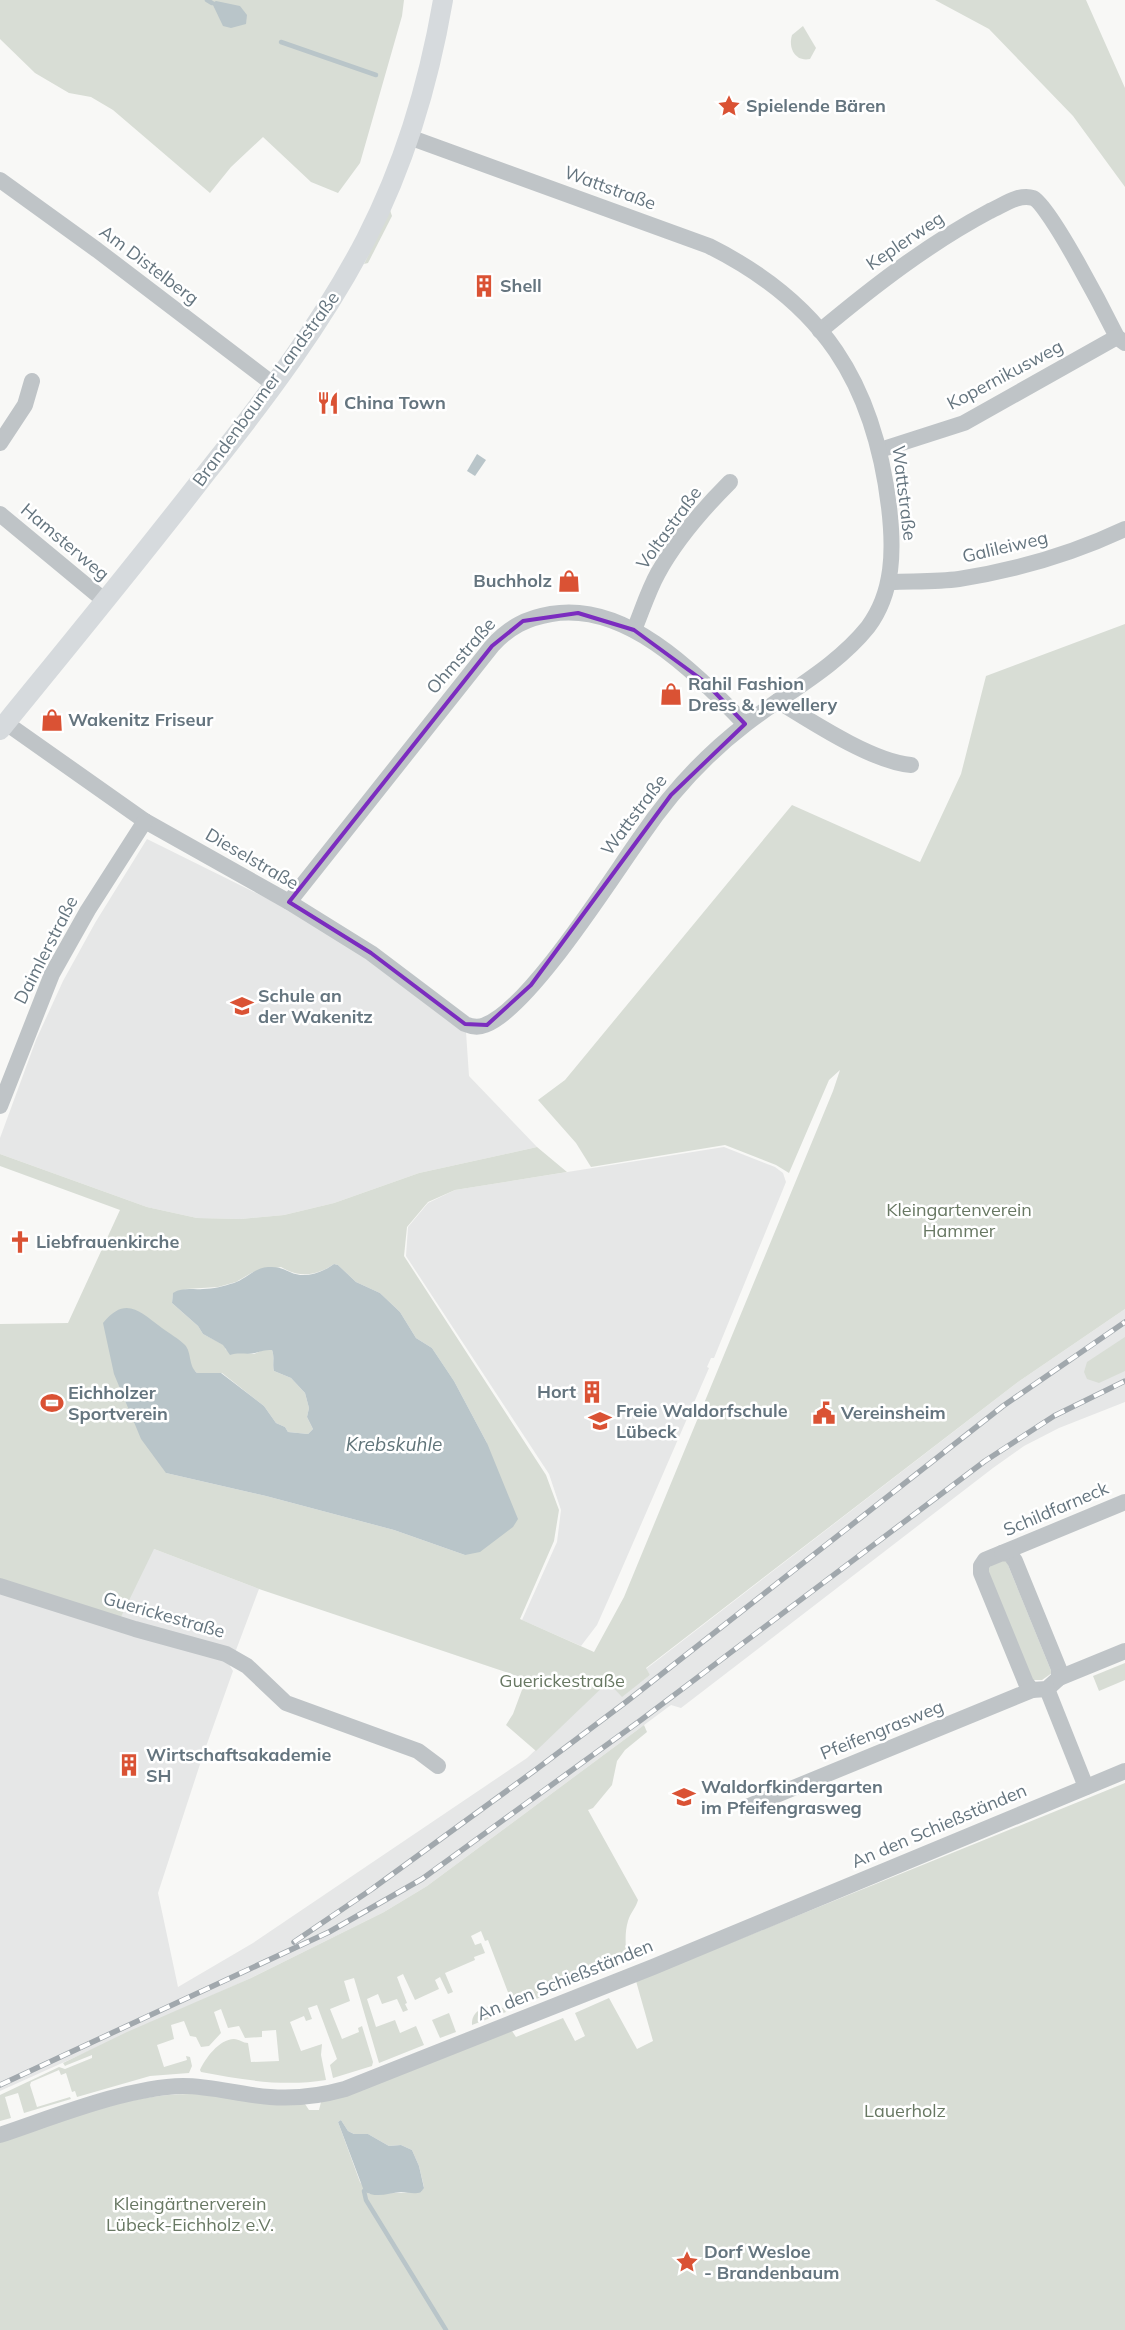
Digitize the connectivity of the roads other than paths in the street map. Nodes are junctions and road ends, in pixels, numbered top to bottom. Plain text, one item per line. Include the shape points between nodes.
1 (444, 0) edge
2 (409, 137) junction
3 (0, 180) edge
4 (820, 331) junction
5 (1121, 340) edge
6 (32, 381) dead end
7 (273, 384) junction
8 (0, 443) edge
9 (880, 450) junction
10 (730, 482) dead end
11 (0, 514) edge
12 (1125, 528) edge
13 (890, 582) junction
14 (105, 601) junction
15 (634, 630) junction
16 (778, 702) junction
17 (745, 724) junction
18 (3, 726) edge
19 (911, 765) dead end
20 (145, 821) junction
21 (289, 902) junction
22 (479, 1027) joint
23 (0, 1106) edge
24 (1125, 1502) edge
25 (1002, 1553) junction
26 (0, 1586) edge
27 (1125, 1651) edge
28 (1046, 1686) junction
29 (438, 1766) dead end
30 (1125, 1771) edge
31 (1086, 1787) junction
32 (747, 1807) dead end
33 (0, 2135) edge

1 - 2 main road, Brandenbaumer Landstraße via 428,74
2 - 4 street, Wattstraße via 709,246 760,276 800,309
2 - 7 main road, Brandenbaumer Landstraße via 379,213 347,275
3 - 7 street, Am Distelberg
4 - 5 street, Keplerweg via 923,250 972,221 1021,198 1034,198 1075,258
4 - 9 street, Wattstraße via 854,379 870,414
5 - 9 street, Kopernikusweg via 964,423
6 - 8 street via 25,405
7 - 14 main road, Brandenbaumer Landstraße
9 - 13 street, Wattstraße via 890,519
10 - 15 street, Voltastraße via 685,534 658,572
11 - 14 street, Hamsterweg
12 - 13 street, Galileiweg via 1099,541 1022,567 958,579
13 - 16 street, Wattstraße via 882,605 849,648
14 - 18 main road, Brandenbaumer Landstraße
15 - 17 street, Ohmstraße via 705,682
15 - 21 street, Ohmstraße via 594,616 559,613 523,621 501,636
16 - 17 street, Wattstraße
16 - 19 street via 842,739 896,764
17 - 22 street, Wattstraße via 706,758 671,796 571,936 531,986 496,1020
18 - 20 street, Dieselstraße
20 - 21 street, Dieselstraße
20 - 23 street, Daimlerstraße via 52,974
21 - 22 street, Dieselstraße via 371,953 465,1024
24 - 25 street, Schildfarneck
25 - 28 street, Schildfarneck via 1010,1554 1015,1561 1058,1669
25 - 28 street, Schildfarneck via 986,1560 981,1566 981,1573 1026,1683
26 - 29 street, Guerickestraße via 226,1654 247,1666 286,1703 418,1751
27 - 28 street, Pfeifengrasweg
28 - 31 street, Schildfarneck
28 - 32 street, Pfeifengrasweg
30 - 31 street, An den Schießständen
31 - 33 street, An den Schießständen via 653,1967 345,2089 286,2098 204,2087 154,2089

